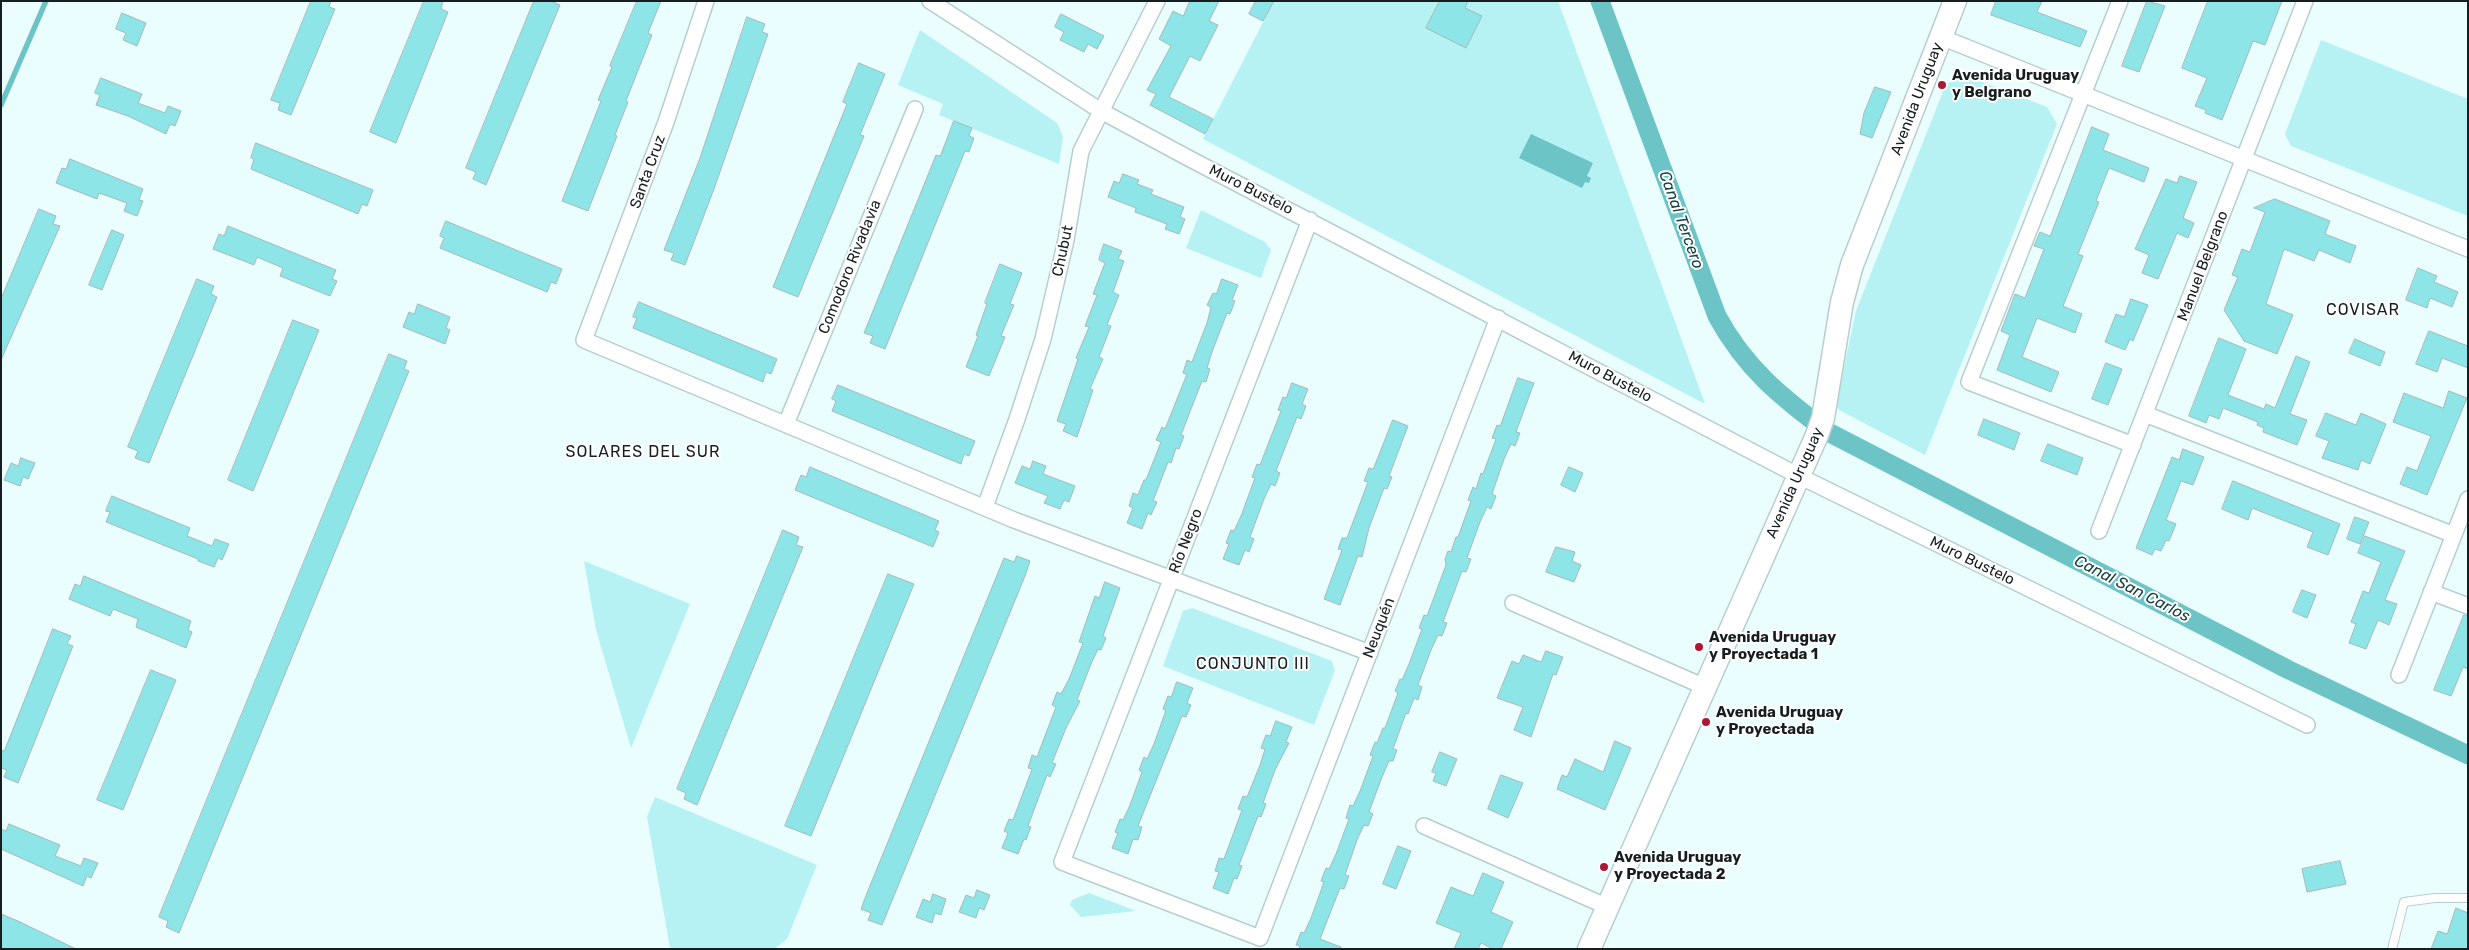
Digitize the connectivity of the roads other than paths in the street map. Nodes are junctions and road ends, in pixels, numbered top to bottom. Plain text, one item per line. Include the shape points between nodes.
1 (706, 1) edge
2 (930, 1) edge
3 (1157, 1) edge
4 (1955, 1) edge
5 (2120, 1) edge
6 (2305, 1) edge
7 (1941, 37) junction
8 (2083, 94) junction
9 (915, 109) dead end
10 (1101, 110) junction
11 (2244, 159) junction
12 (1310, 220) junction
13 (2468, 249) edge
14 (1498, 318) junction
15 (2145, 414) junction
16 (786, 424) junction
17 (2133, 445) junction
18 (1799, 476) junction
19 (2468, 499) edge
20 (984, 507) junction
21 (2100, 531) dead end
22 (2454, 535) junction
23 (1171, 578) junction
24 (2431, 592) junction
25 (1513, 603) dead end
26 (2468, 606) edge
27 (1370, 653) junction
28 (2399, 675) dead end
29 (1705, 687) junction
30 (2307, 725) dead end
31 (1424, 826) dead end
32 (2468, 898) edge
33 (1608, 907) junction
34 (1260, 938) joint
35 (1589, 949) edge
36 (2392, 949) edge

1 - 16 street, Santa Cruz via 666,122 584,340
2 - 10 street, Muro Bustelo
3 - 10 street, Chubut
4 - 7 main road, Avenida Uruguay
5 - 8 street
6 - 11 street, Manuel Belgrano
7 - 8 street
7 - 18 main road, Avenida Uruguay via 1852,266 1842,302 1820,426
8 - 11 street
8 - 17 street via 1969,382
9 - 16 street, Comodoro Rivadavia
10 - 12 street, Muro Bustelo
10 - 20 street, Chubut via 1081,151 1066,240 1043,339
11 - 13 street
11 - 15 street, Manuel Belgrano
12 - 14 street, Muro Bustelo
12 - 23 street, Río Negro
14 - 18 street, Muro Bustelo
14 - 27 street, Neuquén
15 - 17 street, Manuel Belgrano
15 - 22 street
16 - 20 street
17 - 21 street, Manuel Belgrano
18 - 29 main road, Avenida Uruguay
18 - 30 street, Muro Bustelo
19 - 22 street
20 - 23 street
22 - 24 street
23 - 27 street
23 - 34 street, Río Negro via 1062,862
24 - 26 street
24 - 28 street
25 - 29 street
27 - 34 street, Neuquén
29 - 33 main road, Avenida Uruguay
31 - 33 street
32 - 36 lane via 2404,902
33 - 35 main road, Avenida Uruguay

